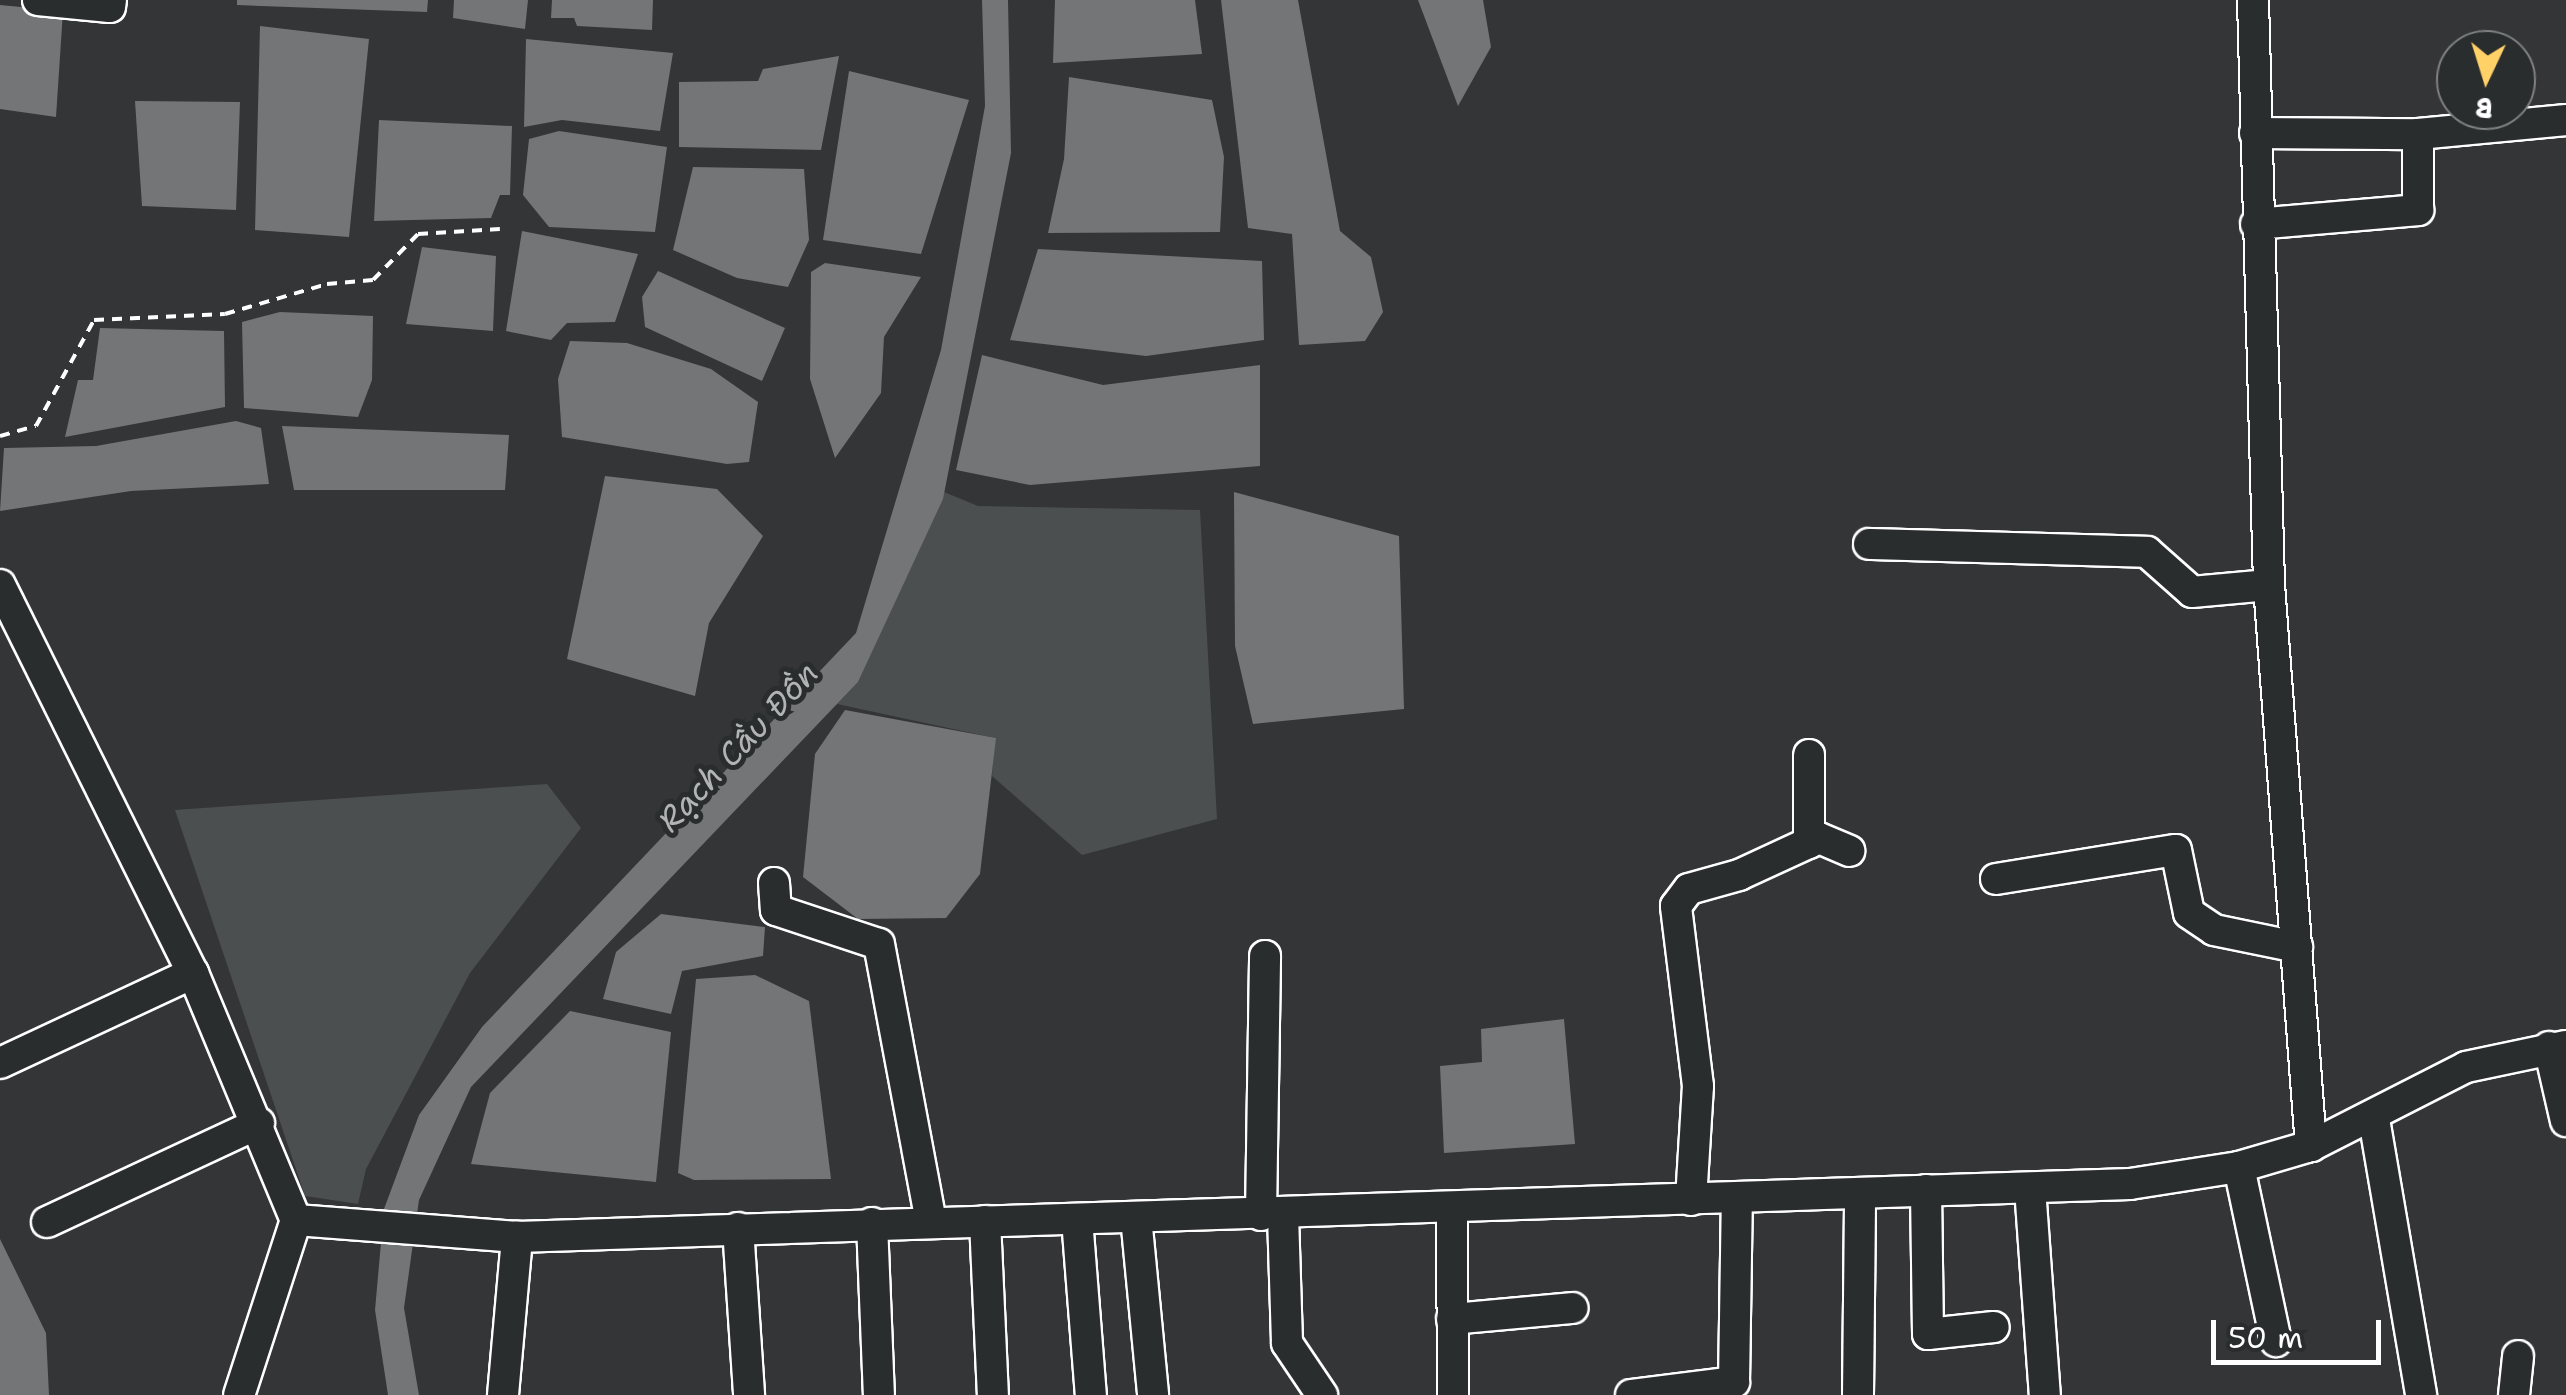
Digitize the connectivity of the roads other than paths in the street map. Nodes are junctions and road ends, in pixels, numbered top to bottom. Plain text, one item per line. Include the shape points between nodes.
1 (38, 0) edge
2 (111, 0) edge
3 (2252, 0) edge
4 (2566, 120) edge
5 (2255, 133) junction
6 (2418, 134) junction
7 (2256, 224) junction
8 (1869, 544) dead end
9 (0, 585) edge
10 (2269, 585) junction
11 (1809, 755) dead end
12 (1810, 843) junction
13 (1848, 851) dead end
14 (1996, 879) dead end
15 (774, 882) dead end
16 (2298, 947) junction
17 (1265, 956) dead end
18 (193, 973) junction
19 (2558, 1046) edge
20 (0, 1063) edge
21 (2374, 1119) junction
22 (2566, 1121) edge
23 (259, 1123) junction
24 (2311, 1146) junction
25 (2240, 1168) junction
26 (2030, 1188) junction
27 (1926, 1190) junction
28 (1860, 1193) junction
29 (1737, 1198) junction
30 (1691, 1200) junction
31 (1452, 1209) junction
32 (1272, 1215) junction
33 (1077, 1218) junction
34 (1136, 1218) junction
35 (296, 1220) junction
36 (931, 1221) junction
37 (986, 1221) junction
38 (47, 1222) dead end
39 (872, 1223) junction
40 (738, 1228) junction
41 (517, 1237) junction
42 (1573, 1308) dead end
43 (1452, 1319) junction
44 (1994, 1326) dead end
45 (2276, 1341) dead end
46 (2518, 1356) dead end
47 (240, 1395) edge
48 (503, 1395) edge
49 (749, 1395) edge
50 (879, 1395) edge
51 (993, 1395) edge
52 (1091, 1395) edge
53 (1153, 1395) edge
54 (1322, 1395) edge
55 (1453, 1395) edge
56 (1632, 1395) edge
57 (1858, 1395) edge
58 (2045, 1395) edge
59 (2420, 1395) edge
60 (2514, 1395) edge

1 - 2 street via 110,7
3 - 5 street
4 - 6 street
5 - 6 street
5 - 7 street
6 - 7 street via 2418,210
7 - 10 street
8 - 10 street via 2147,552 2192,592
9 - 18 street
10 - 16 street
11 - 12 street
12 - 13 street via 1819,838
12 - 30 street via 1740,875 1689,889 1676,906 1698,1086
14 - 16 street via 2176,850 2190,914 2214,930
15 - 36 street via 776,910 879,944
16 - 24 street
17 - 32 street
18 - 20 street
18 - 23 street
19 - 21 street via 2466,1067
19 - 22 street
21 - 24 street
21 - 59 street
23 - 35 street
23 - 38 street
24 - 25 street
25 - 26 street via 2130,1184
25 - 45 street
26 - 27 street
26 - 58 street
27 - 28 street
27 - 44 street via 1928,1334
28 - 29 street
28 - 57 street
29 - 30 street
29 - 56 street via 1734,1382
30 - 31 street
31 - 32 street
31 - 43 street
32 - 34 street
32 - 54 street via 1288,1343
33 - 34 street
33 - 37 street
33 - 52 street
34 - 53 street
35 - 41 street
35 - 47 street
36 - 37 street
36 - 39 street
37 - 51 street
39 - 40 street
39 - 50 street
40 - 41 street
40 - 49 street
41 - 48 street
42 - 43 street
43 - 55 street
46 - 60 street

